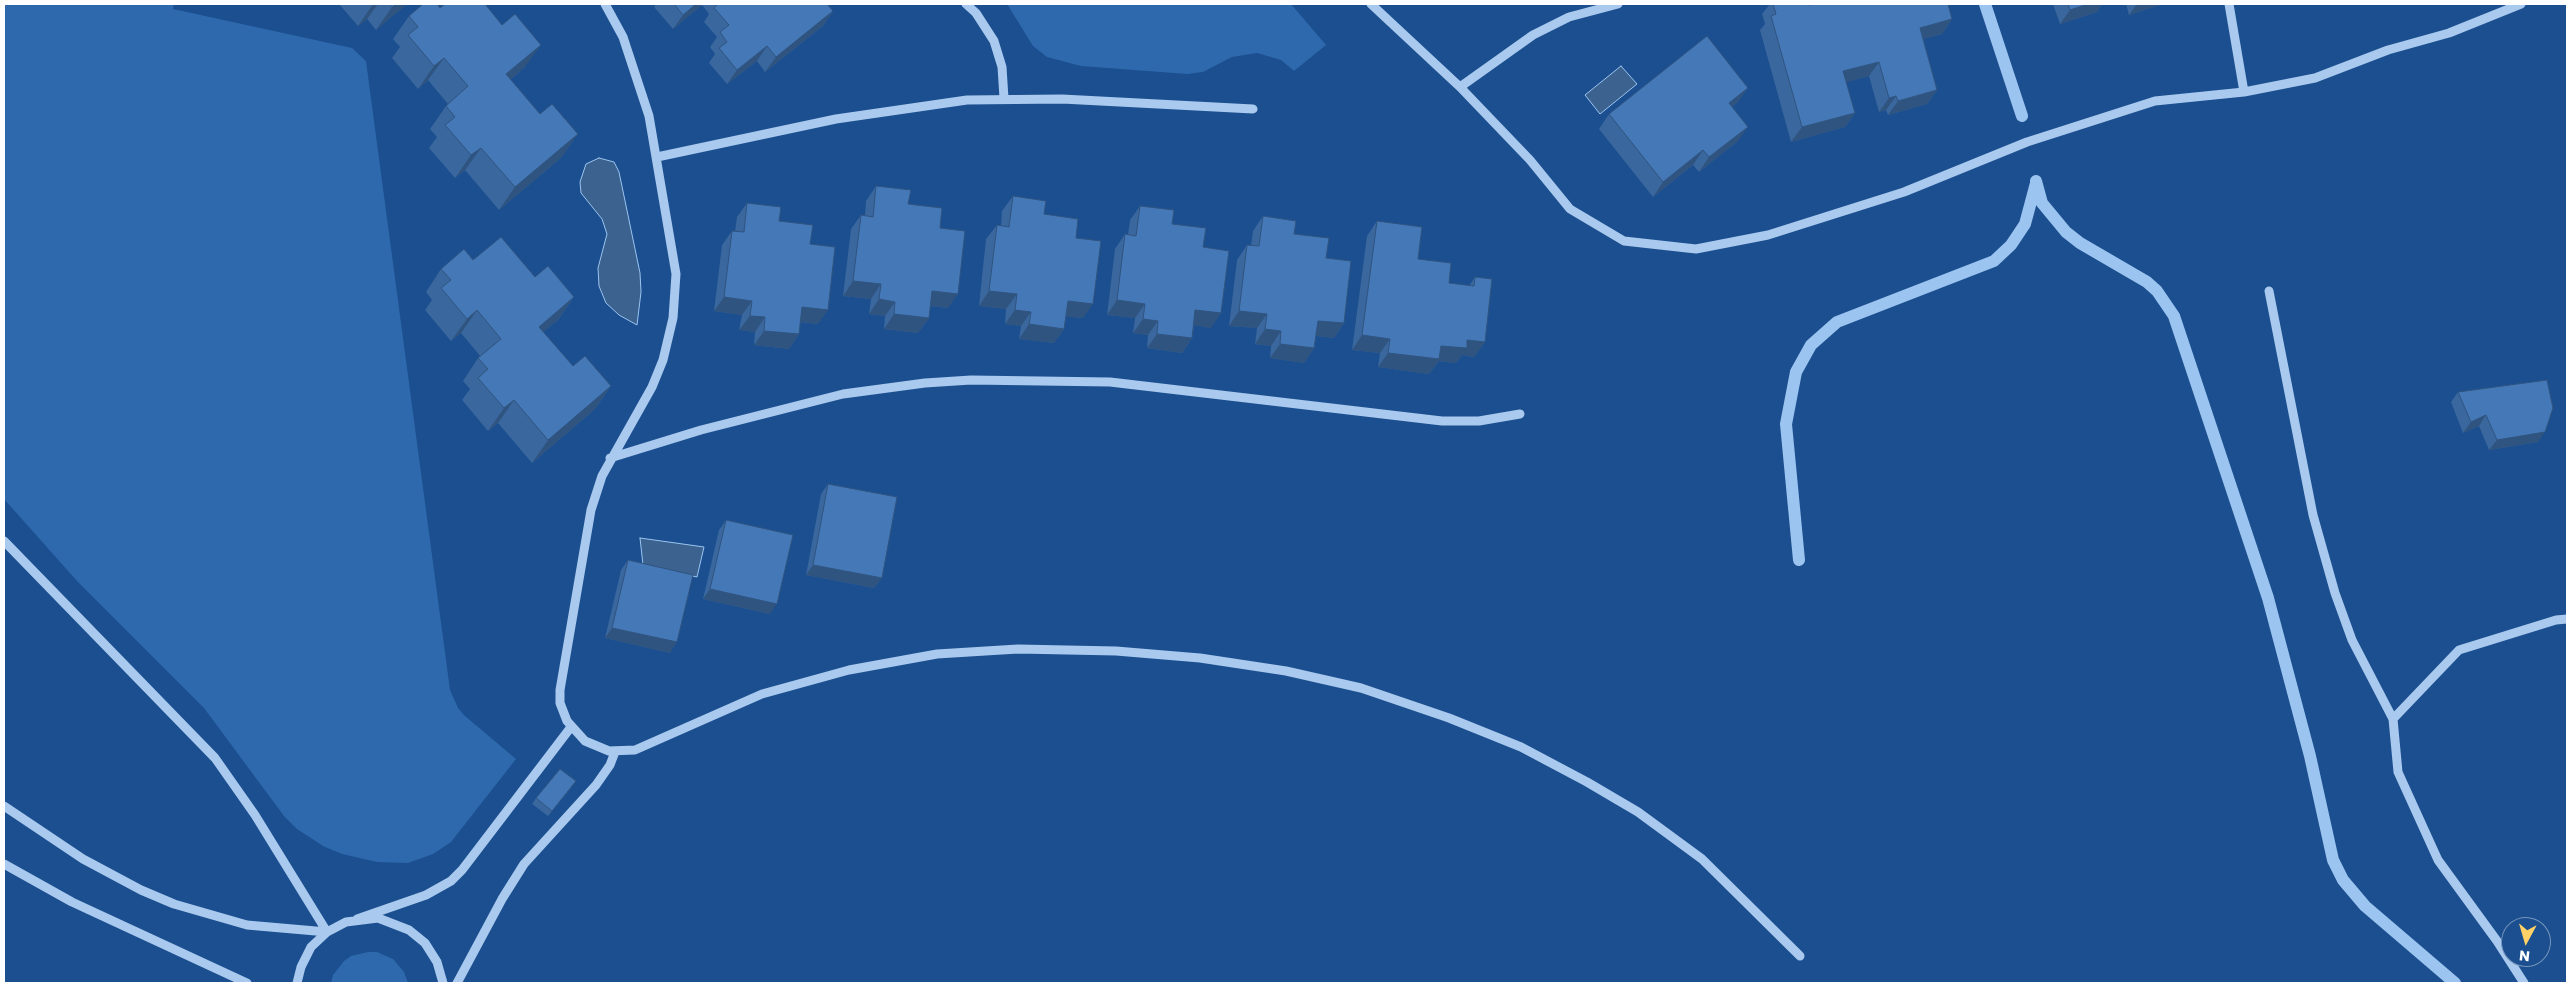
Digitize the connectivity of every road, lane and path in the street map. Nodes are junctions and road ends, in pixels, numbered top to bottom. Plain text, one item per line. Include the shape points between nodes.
1 (605, 4) edge
2 (966, 4) edge
3 (1371, 4) edge
4 (1618, 4) edge
5 (2229, 4) edge
6 (2521, 4) edge
7 (1460, 87) junction
8 (2244, 92) junction
9 (1004, 98) junction
10 (1253, 109) dead end
11 (658, 157) junction
12 (2269, 291) dead end
13 (1520, 414) dead end
14 (610, 458) junction
15 (4, 541) edge
16 (2567, 619) edge
17 (2392, 719) junction
18 (571, 727) junction
19 (615, 752) junction
20 (4, 806) edge
21 (4, 864) edge
22 (356, 919) junction
23 (327, 932) junction
24 (1800, 956) dead end
25 (437, 962) junction
26 (247, 983) edge
27 (297, 983) edge
28 (443, 983) edge
29 (449, 983) edge
30 (457, 983) edge
31 (2524, 983) edge

1 - 11 street via 623,37 637,74
2 - 9 street via 976,13 994,41 1002,67
3 - 7 street
4 - 7 street via 1570,18 1533,35
5 - 8 street
6 - 8 street via 2315,78
7 - 8 street via 1530,160 1570,209 1624,242 1696,249 1768,235 1895,194 2027,142 2155,101
9 - 10 street
9 - 11 street via 929,104 836,119
11 - 14 street via 676,274 673,318 663,360 652,387
12 - 17 street via 2313,515 2333,585 2352,640
13 - 14 street via 1479,421 1442,421 1110,382 971,380 834,396 701,430
14 - 18 street via 591,510 561,684 560,703
15 - 23 street via 215,758 238,789
16 - 17 street via 2459,650
17 - 31 street via 2398,772 2438,860
18 - 19 street via 590,744
18 - 22 street via 451,881 426,895
19 - 24 street via 635,750 720,711 803,681 937,654 1018,649 1116,651 1200,658 1286,671 1361,688 1449,718 1521,747 1588,782 1638,812 1702,858
19 - 30 street via 596,785 524,864
20 - 23 street via 83,859 174,904 247,925
21 - 26 street via 89,910
22 - 23 street
22 - 25 street via 378,918 404,927 425,943
23 - 27 street via 311,947
25 - 28 street
25 - 29 street

